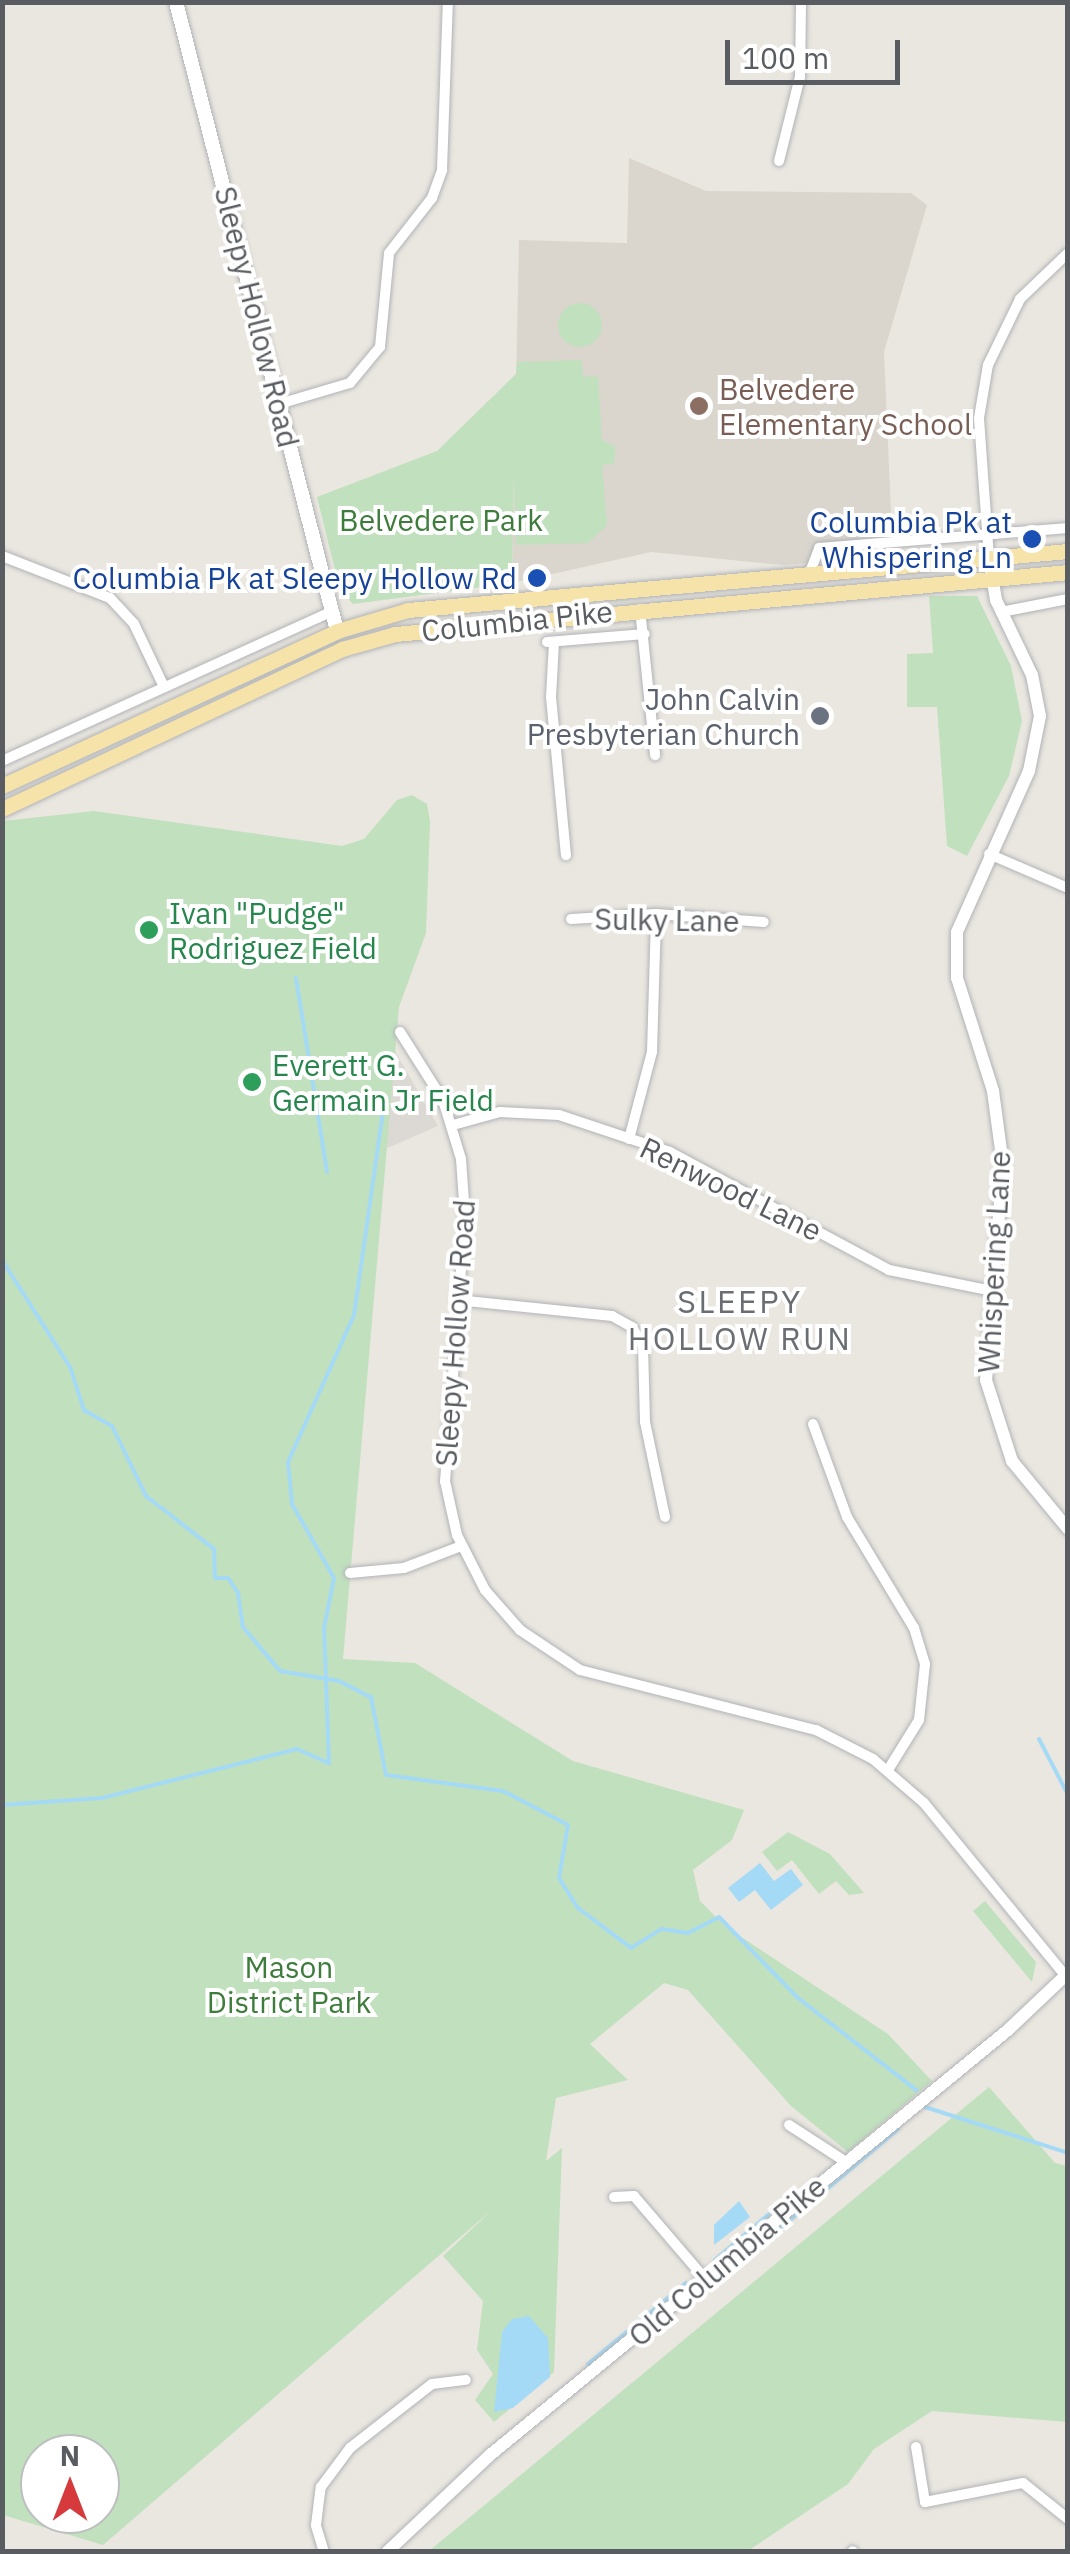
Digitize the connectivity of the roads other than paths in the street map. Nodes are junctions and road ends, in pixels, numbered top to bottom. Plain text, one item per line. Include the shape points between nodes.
1 (176, 2) edge
2 (448, 2) edge
3 (801, 2) edge
4 (779, 161) dead end
5 (1068, 253) edge
6 (279, 404) junction
7 (1068, 528) edge
8 (986, 534) junction
9 (1068, 551) edge
10 (2, 556) edge
11 (989, 558) junction
12 (810, 572) junction
13 (1068, 572) edge
14 (991, 579) junction
15 (1068, 599) edge
16 (640, 609) junction
17 (332, 610) junction
18 (1002, 612) junction
19 (337, 631) junction
20 (645, 634) junction
21 (342, 650) junction
22 (164, 687) junction
23 (654, 755) dead end
24 (2, 760) edge
25 (2, 786) edge
26 (2, 809) edge
27 (988, 854) junction
28 (566, 855) dead end
29 (1068, 888) edge
30 (656, 914) junction
31 (572, 919) dead end
32 (764, 922) dead end
33 (400, 1032) dead end
34 (453, 1126) junction
35 (629, 1138) junction
36 (992, 1291) junction
37 (457, 1300) junction
38 (814, 1424) dead end
39 (666, 1516) dead end
40 (1068, 1529) edge
41 (461, 1546) junction
42 (350, 1573) dead end
43 (888, 1770) junction
44 (1066, 1974) edge
45 (789, 2125) dead end
46 (846, 2162) junction
47 (614, 2197) dead end
48 (706, 2280) junction
49 (466, 2380) dead end
50 (916, 2446) dead end
51 (1068, 2519) edge
52 (324, 2552) edge
53 (387, 2552) edge

1 - 6 main road, Sleepy Hollow Road
2 - 6 street via 442,170 432,198 390,254 380,348 350,383
3 - 4 street via 800,77
5 - 8 street, Whispering Lane via 1020,299 988,365 980,418
6 - 17 main road, Sleepy Hollow Road
7 - 8 street
8 - 11 street, Whispering Lane
8 - 12 street via 819,548
9 - 11 main road, Columbia Pike
10 - 22 street via 110,598 134,624
11 - 12 main road, Columbia Pike
11 - 14 street, Whispering Lane
12 - 19 main road, Columbia Pike via 470,601
13 - 14 main road, Columbia Pike
14 - 16 main road, Columbia Pike
14 - 18 street, Whispering Lane
15 - 18 street
16 - 20 street
16 - 21 main road, Columbia Pike via 435,626
17 - 19 main road, Sleepy Hollow Road
17 - 22 street
18 - 27 street, Whispering Lane via 1032,675 1039,735
19 - 21 main road
19 - 25 main road, Columbia Pike
20 - 23 street
20 - 28 street via 551,642
21 - 26 main road, Columbia Pike
22 - 24 street
27 - 29 street
27 - 36 street, Whispering Lane via 962,912 956,955 1000,1132
30 - 31 street, Sulky Lane
30 - 32 street, Sulky Lane
30 - 35 street via 652,1052
33 - 34 street
34 - 35 street, Renwood Lane via 538,1111
34 - 37 street, Sleepy Hollow Road via 465,1186
35 - 36 street, Renwood Lane via 698,1166 889,1270
36 - 40 street, Whispering Lane via 986,1380 994,1422 1018,1469
37 - 39 street via 612,1316 632,1326 644,1346 645,1422
37 - 41 street, Sleepy Hollow Road via 444,1447
38 - 43 street via 847,1517 914,1628 925,1664 918,1720
41 - 42 street via 404,1568
41 - 43 street, Sleepy Hollow Road via 502,1611 569,1664 816,1730
43 - 44 street, Sleepy Hollow Road
44 - 46 street, Old Columbia Pike
45 - 46 street
46 - 48 street, Old Columbia Pike
47 - 48 street via 634,2196
48 - 53 street, Old Columbia Pike via 490,2455
49 - 52 street via 432,2384 350,2448 321,2488 316,2525
50 - 51 street via 926,2502 1023,2483

